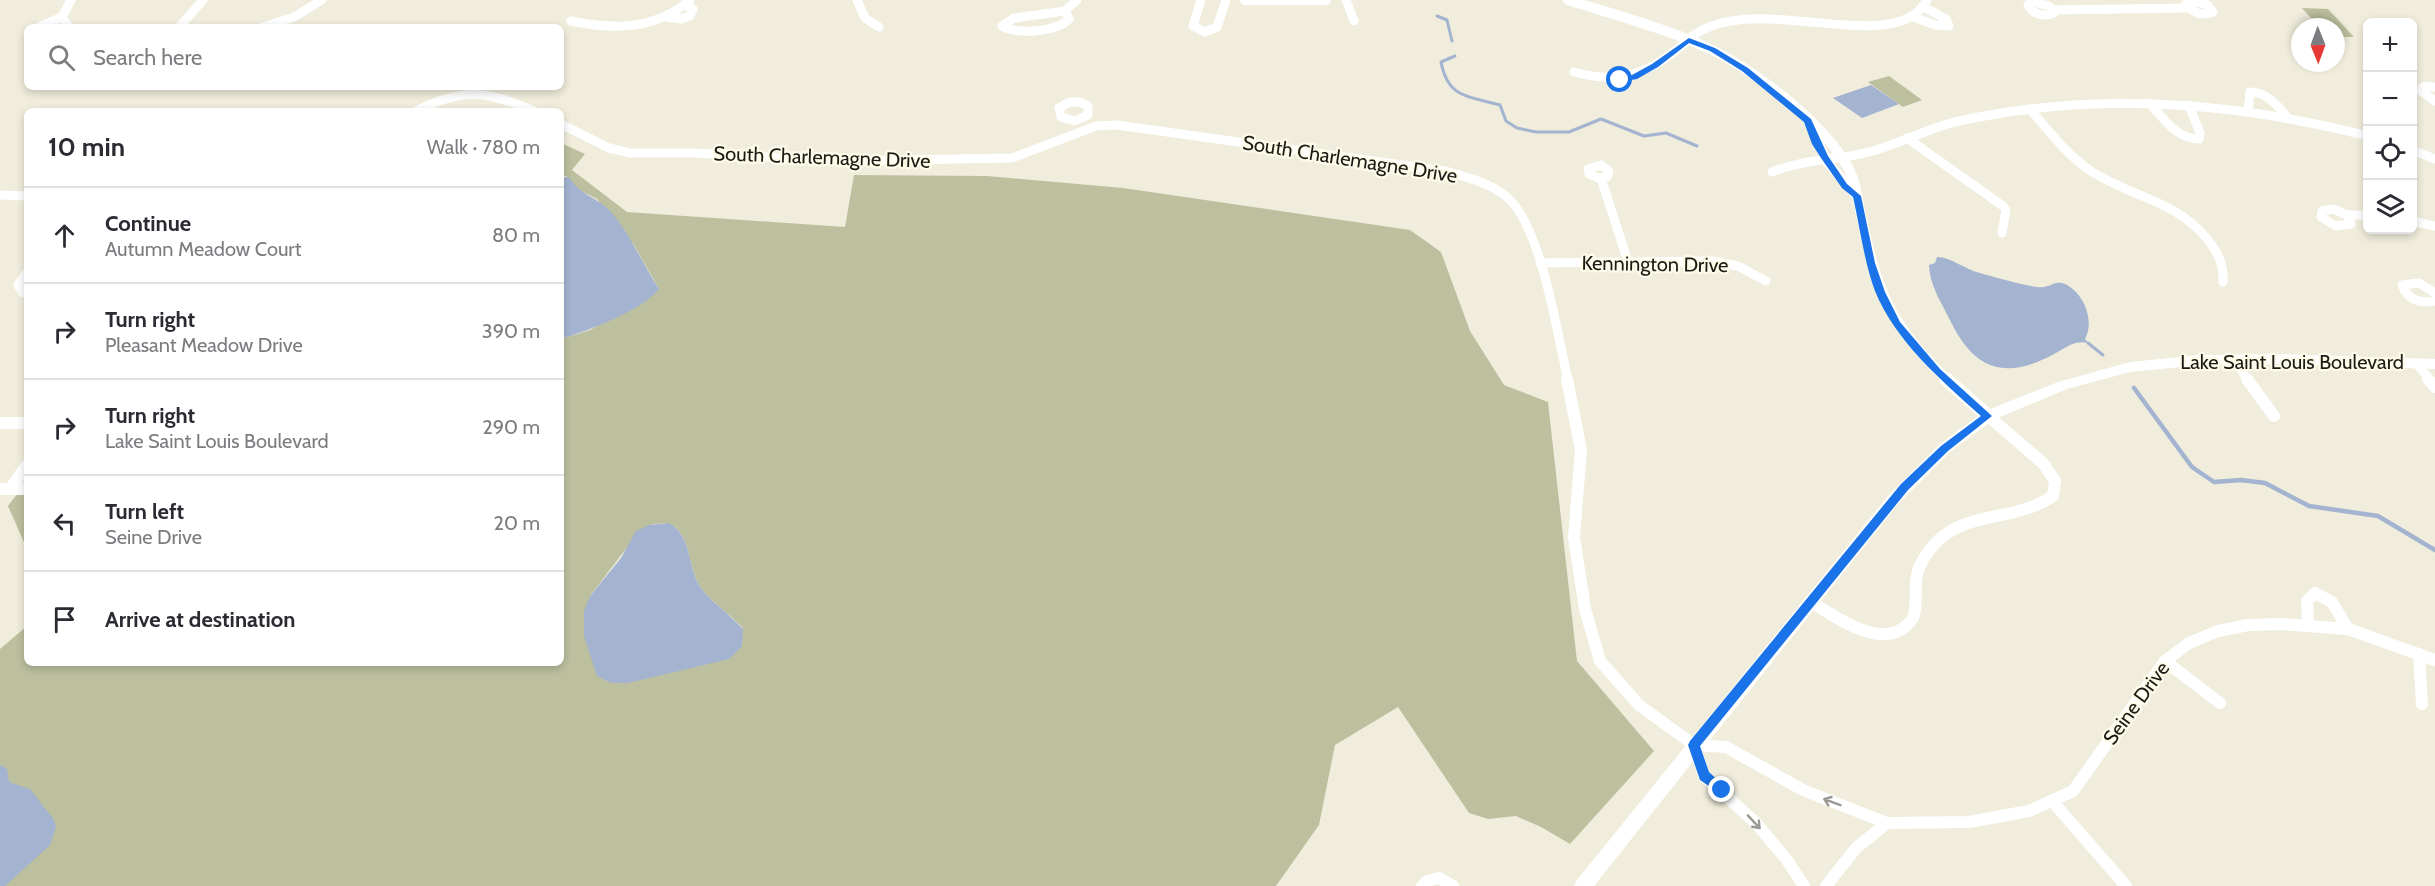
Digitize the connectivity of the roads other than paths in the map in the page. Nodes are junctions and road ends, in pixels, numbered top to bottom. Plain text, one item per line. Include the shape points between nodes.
1 (71, 0) edge
2 (202, 0) edge
3 (322, 0) edge
4 (857, 0) edge
5 (1077, 0) edge
6 (1201, 0) edge
7 (1226, 0) edge
8 (1245, 0) edge
9 (1326, 0) edge
10 (1346, 0) edge
11 (1558, 0) edge
12 (1570, 1) edge
13 (2034, 1) edge
14 (688, 2) edge
15 (2205, 2) edge
16 (1925, 4) edge
17 (2188, 8) junction
18 (2053, 10) junction
19 (1065, 11) junction
20 (1911, 16) junction
21 (62, 17) junction
22 (571, 21) dead end
23 (1354, 21) dead end
24 (46, 24) edge
25 (67, 24) edge
26 (182, 24) edge
27 (272, 24) edge
28 (879, 27) dead end
29 (1689, 40) junction
30 (1574, 72) dead end
31 (2435, 87) edge
32 (2435, 101) edge
33 (2149, 103) junction
34 (2189, 105) junction
35 (422, 108) edge
36 (528, 108) edge
37 (2030, 109) junction
38 (2248, 110) junction
39 (2288, 117) junction
40 (1080, 120) dead end
41 (1808, 120) junction
42 (564, 125) edge
43 (1085, 130) junction
44 (2363, 135) edge
45 (1907, 138) junction
46 (2417, 152) edge
47 (1843, 157) junction
48 (1825, 158) junction
49 (2435, 159) edge
50 (1772, 172) dead end
51 (1602, 178) dead end
52 (0, 195) edge
53 (24, 196) edge
54 (1857, 196) junction
55 (2347, 215) dead end
56 (2363, 215) edge
57 (2417, 222) edge
58 (2435, 226) edge
59 (2002, 233) dead end
60 (1628, 262) junction
61 (1540, 263) junction
62 (24, 276) edge
63 (1766, 280) dead end
64 (2223, 282) dead end
65 (24, 293) edge
66 (2435, 293) edge
67 (2435, 301) edge
68 (2233, 359) junction
69 (2416, 363) junction
70 (2435, 364) edge
71 (2435, 387) edge
72 (1988, 416) junction
73 (2274, 417) dead end
74 (0, 423) edge
75 (24, 423) edge
76 (24, 468) edge
77 (5, 489) edge
78 (24, 489) edge
79 (1810, 601) junction
80 (2308, 624) junction
81 (2348, 629) junction
82 (2420, 654) junction
83 (2435, 660) edge
84 (2165, 661) junction
85 (2220, 703) dead end
86 (2422, 704) dead end
87 (1694, 745) junction
88 (2052, 802) junction
89 (1887, 823) junction
90 (1422, 886) edge
91 (1454, 886) edge
92 (1583, 886) edge
93 (1804, 886) edge
94 (1826, 886) edge
95 (2126, 886) edge

1 - 21 street
2 - 26 street
3 - 27 street via 294,17
4 - 28 street via 866,18
5 - 19 street
6 - 7 street via 1193,26 1204,32 1217,27
8 - 9 street
10 - 23 street
11 - 12 street
12 - 29 street via 1642,21
13 - 18 street
13 - 18 street via 2028,7 2036,14 2050,15
14 - 22 street via 667,16 622,27 598,28
15 - 17 street via 2189,2
15 - 17 street via 2213,12 2202,14
16 - 20 street
16 - 20 street via 1949,26
17 - 18 street
19 - 19 street via 1069,18 1064,24 1016,32 1002,26 1014,18
20 - 29 street via 1879,25 1776,17 1744,19 1717,25
21 - 24 street
21 - 25 street
29 - 30 street via 1634,77 1607,80
29 - 41 street via 1745,70
31 - 32 street via 2424,86 2420,90
33 - 34 street
33 - 34 street via 2179,135 2199,139
33 - 37 street
34 - 38 street
35 - 36 street via 448,96 475,92 507,98
37 - 45 street via 1957,121
37 - 64 street via 2070,155 2098,176 2152,196 2199,226 2224,264
38 - 39 street
38 - 39 street via 2250,92 2259,92
39 - 44 street
40 - 43 street
41 - 47 street
41 - 48 street
42 - 43 street, South Charlemagne Drive via 609,148 630,153 850,161 1012,158
43 - 61 street, South Charlemagne Drive via 1117,125 1476,179 1510,200 1522,215
45 - 47 street via 1875,151
45 - 59 street via 2003,206 2006,210
46 - 49 street
47 - 48 street
47 - 54 street via 1857,183
48 - 50 street via 1801,161
48 - 54 street via 1844,186
51 - 60 street
52 - 53 street
54 - 72 street via 1880,292 1897,323 1937,372
55 - 56 street
57 - 58 street
60 - 61 street, Kennington Drive
60 - 63 street, Kennington Drive via 1712,261 1738,266
61 - 87 street, South Charlemagne Drive via 1580,429 1574,537 1585,609 1600,660 1639,705
62 - 65 street via 18,285
66 - 67 street via 2418,283 2402,285 2407,295 2417,300
68 - 69 main road, Lake Saint Louis Boulevard
68 - 72 main road, Lake Saint Louis Boulevard via 2130,368 2063,385
68 - 73 street
69 - 70 main road, Lake Saint Louis Boulevard
69 - 71 street
72 - 79 main road, Lake Saint Louis Boulevard via 1945,448 1904,487
72 - 79 street via 2043,463 2055,481 2053,496 2041,506 1987,516 1951,530 1925,555 1914,585 1915,614 1908,626 1895,632 1858,631
74 - 75 street
76 - 77 street
77 - 78 street
79 - 87 main road, Lake Saint Louis Boulevard
80 - 81 street, Seine Drive
80 - 81 street via 2307,601 2314,593 2330,599
80 - 84 street, Seine Drive via 2248,625 2218,631 2189,643
81 - 82 street, Seine Drive
82 - 83 street, Seine Drive
82 - 86 street
84 - 85 street
84 - 88 street, Seine Drive via 2073,791
89 -> 87 street, Seine Drive via 1803,790 1726,747
87 - 92 main road, Lake Saint Louis Boulevard
87 -> 93 street via 1704,776 1756,823
88 - 89 street, Seine Drive via 2029,811 1969,822
88 - 95 street
89 - 94 street via 1856,848
90 - 91 street via 1439,879

